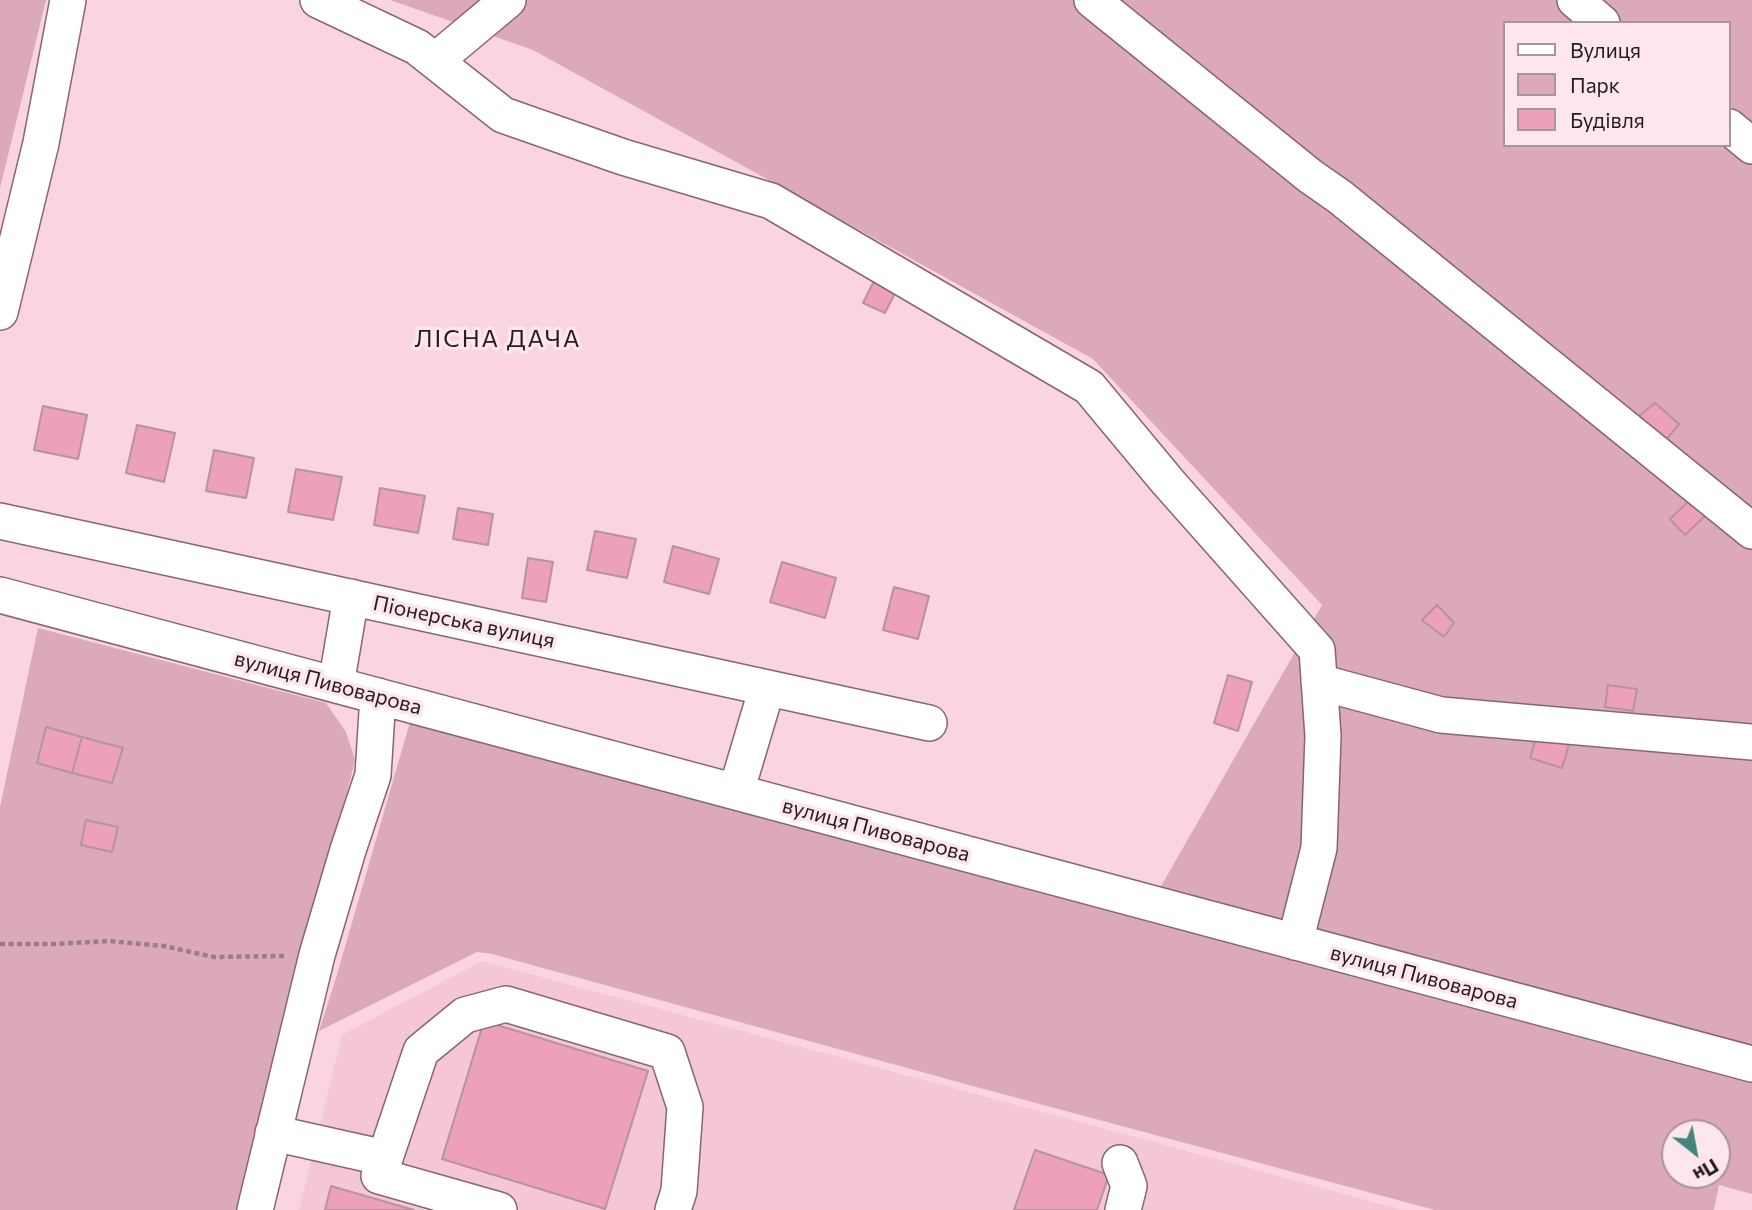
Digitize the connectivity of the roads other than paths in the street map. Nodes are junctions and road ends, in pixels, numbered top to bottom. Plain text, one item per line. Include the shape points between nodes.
1 (68, 0) edge
2 (318, 0) edge
3 (508, 0) edge
4 (1092, 0) edge
5 (1574, 0) edge
6 (1600, 21) edge
7 (435, 61) junction
8 (1731, 129) edge
9 (1752, 146) edge
10 (0, 312) edge
11 (0, 521) edge
12 (1752, 531) edge
13 (0, 595) edge
14 (351, 597) junction
15 (1319, 682) junction
16 (336, 685) junction
17 (767, 688) junction
18 (378, 696) junction
19 (929, 723) dead end
20 (1752, 742) edge
21 (736, 792) junction
22 (1294, 942) junction
23 (1752, 1065) edge
24 (273, 1133) junction
25 (385, 1158) junction
26 (1120, 1163) dead end
27 (255, 1210) edge
28 (499, 1210) edge
29 (673, 1210) edge
30 (1123, 1210) edge

1 - 10 street via 41,143
2 - 7 street via 416,47
3 - 7 street
4 - 12 street
5 - 6 street
7 - 15 street via 503,116 771,201 1089,387 1317,650
8 - 9 street
11 - 14 street, Піонерська вулиця
13 - 16 street, вулиця Пивоварова
14 - 16 street
14 - 17 street, Піонерська вулиця
15 - 20 street via 1441,715
15 - 22 street via 1323,736 1319,848
16 - 18 street, вулиця Пивоварова
17 - 19 street, Піонерська вулиця
17 - 21 street
18 - 21 street, вулиця Пивоварова
18 - 24 street via 373,775 317,955
21 - 22 street, вулиця Пивоварова
22 - 23 street, вулиця Пивоварова
24 - 25 street
24 - 27 street
25 - 28 street via 379,1176
25 - 29 street via 421,1051 464,1015 506,1004 667,1052 685,1107 679,1191
26 - 30 street via 1129,1186

